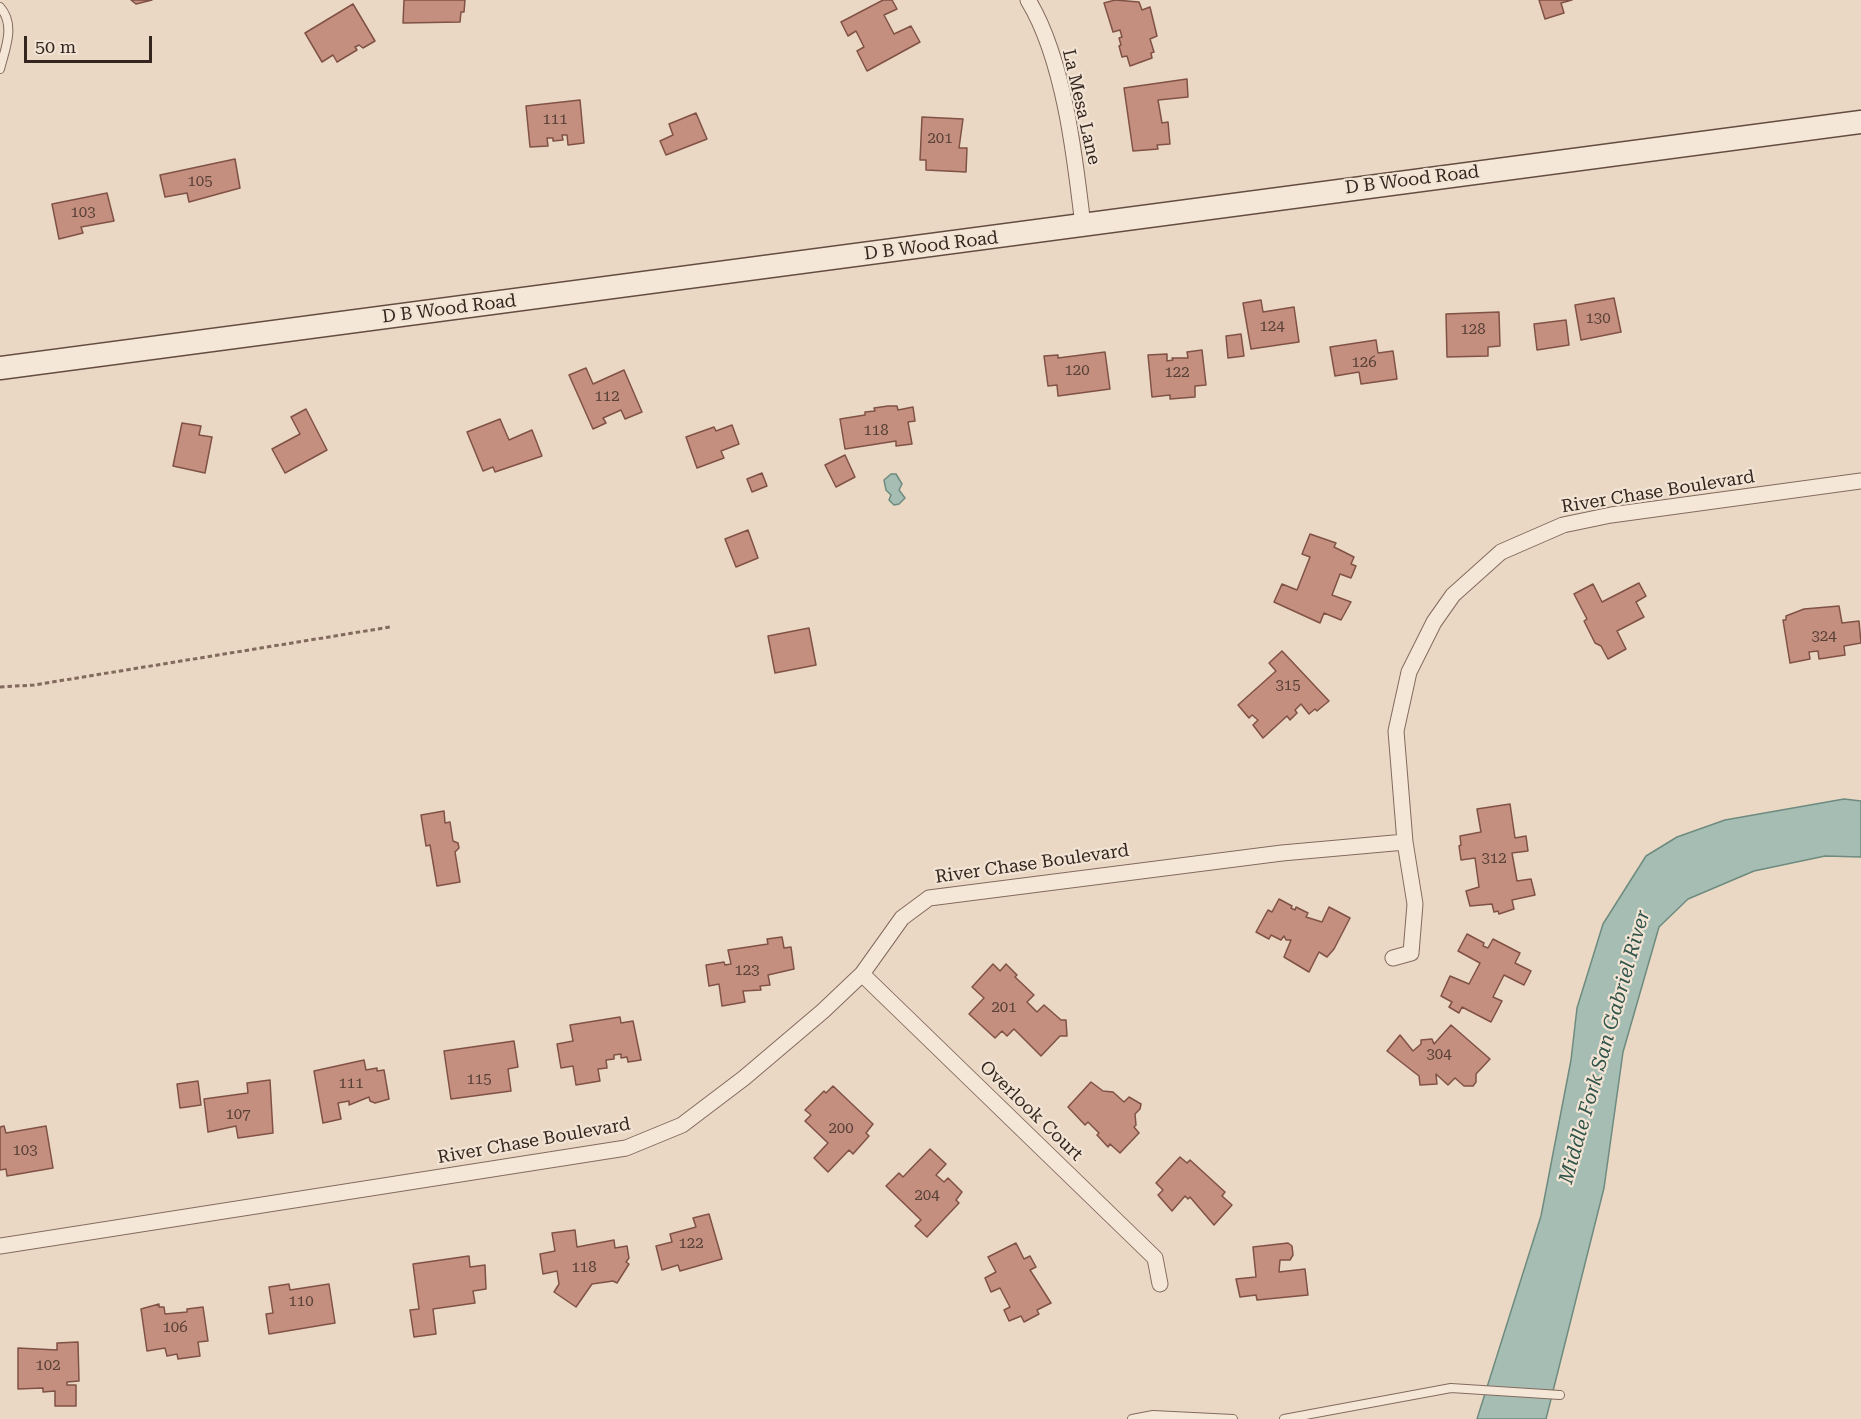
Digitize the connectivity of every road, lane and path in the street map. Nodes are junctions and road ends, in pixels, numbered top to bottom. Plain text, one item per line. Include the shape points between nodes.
1 (1028, 0) edge
2 (0, 7) edge
3 (0, 69) edge
4 (1861, 122) edge
5 (1083, 226) junction
6 (0, 368) edge
7 (1861, 481) edge
8 (390, 627) dead end
9 (0, 687) edge
10 (1405, 842) junction
11 (1393, 958) dead end
12 (862, 974) junction
13 (0, 1246) edge
14 (1160, 1284) dead end
15 (1560, 1395) dead end
16 (1132, 1419) edge
17 (1233, 1419) edge
18 (1284, 1419) edge

1 - 5 street, La Mesa Lane via 1040,23 1057,76 1072,142
2 - 3 lane via 8,21
4 - 5 main road, D B Wood Road
5 - 6 main road, D B Wood Road
7 - 10 street, River Chase Boulevard via 1563,525 1525,540 1486,563 1453,595 1434,622 1409,672 1396,731
8 - 9 path via 34,685
10 - 11 street via 1415,904 1411,953
10 - 12 street, River Chase Boulevard via 1059,879 929,898 902,918
12 - 13 street, River Chase Boulevard via 801,1032 705,1110 663,1134 626,1148
12 - 14 street, Overlook Court via 1155,1258
15 - 18 lane via 1451,1388
16 - 17 lane via 1153,1415

